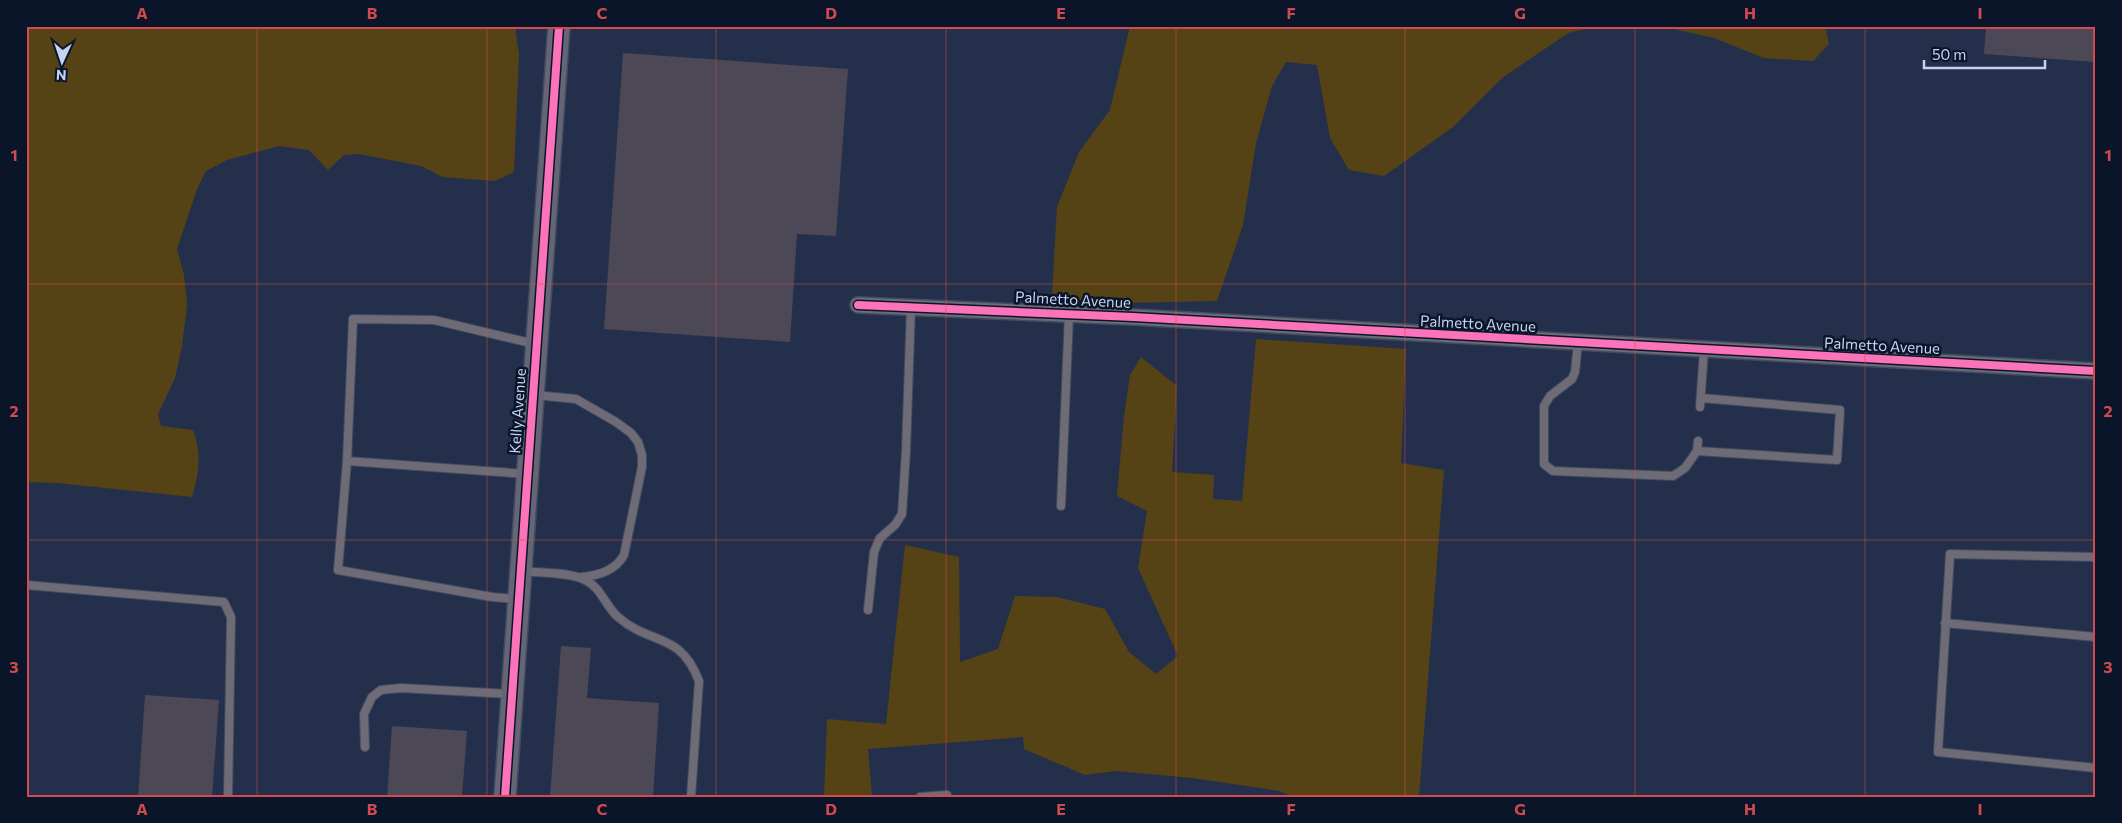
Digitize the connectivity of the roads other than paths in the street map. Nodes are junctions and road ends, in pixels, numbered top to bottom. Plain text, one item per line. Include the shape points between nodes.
1 (559, 26) edge
2 (858, 305) dead end
3 (911, 306) junction
4 (1069, 315) junction
5 (1578, 343) junction
6 (537, 344) junction
7 (1704, 350) junction
8 (2096, 371) edge
9 (533, 395) junction
10 (1701, 398) junction
11 (1700, 407) dead end
12 (1698, 441) dead end
13 (1697, 451) junction
14 (347, 461) junction
15 (528, 474) junction
16 (1061, 506) dead end
17 (2096, 557) edge
18 (521, 571) junction
19 (581, 578) junction
20 (26, 585) edge
21 (519, 600) junction
22 (868, 610) dead end
23 (1945, 623) junction
24 (2096, 637) edge
25 (512, 694) junction
26 (365, 747) dead end
27 (2096, 768) edge
28 (228, 797) edge
29 (505, 797) edge
30 (691, 797) edge
31 (920, 797) edge
32 (947, 797) edge

1 - 6 main road, Kelly Avenue
2 - 3 street, Palmetto Avenue
3 - 4 street, Palmetto Avenue
3 - 22 lane via 902,514 880,538 874,552
4 - 5 street, Palmetto Avenue
4 - 16 lane
5 - 7 street, Palmetto Avenue
5 - 13 lane via 1572,379 1550,396 1544,406 1544,464 1553,471 1673,476 1685,468
6 - 9 main road, Kelly Avenue
6 - 14 lane via 434,320 353,319
7 - 8 street, Palmetto Avenue
7 - 10 lane
9 - 15 main road, Kelly Avenue
9 - 19 lane via 576,399 631,433 641,447 642,467 624,555 606,572
10 - 11 lane
10 - 13 lane via 1840,410 1837,460
12 - 13 lane
14 - 15 lane
14 - 21 lane via 338,570
15 - 18 main road, Kelly Avenue
17 - 23 lane via 1950,554
18 - 19 lane
18 - 21 main road, Kelly Avenue
19 - 30 lane via 593,583 618,617 637,630 681,650 693,664 699,681
20 - 28 lane via 224,602 231,616
21 - 25 main road, Kelly Avenue
23 - 24 lane
23 - 27 lane via 1938,752
25 - 26 lane via 401,688 381,690 372,697 364,714
25 - 29 main road, Kelly Avenue
31 - 32 lane

